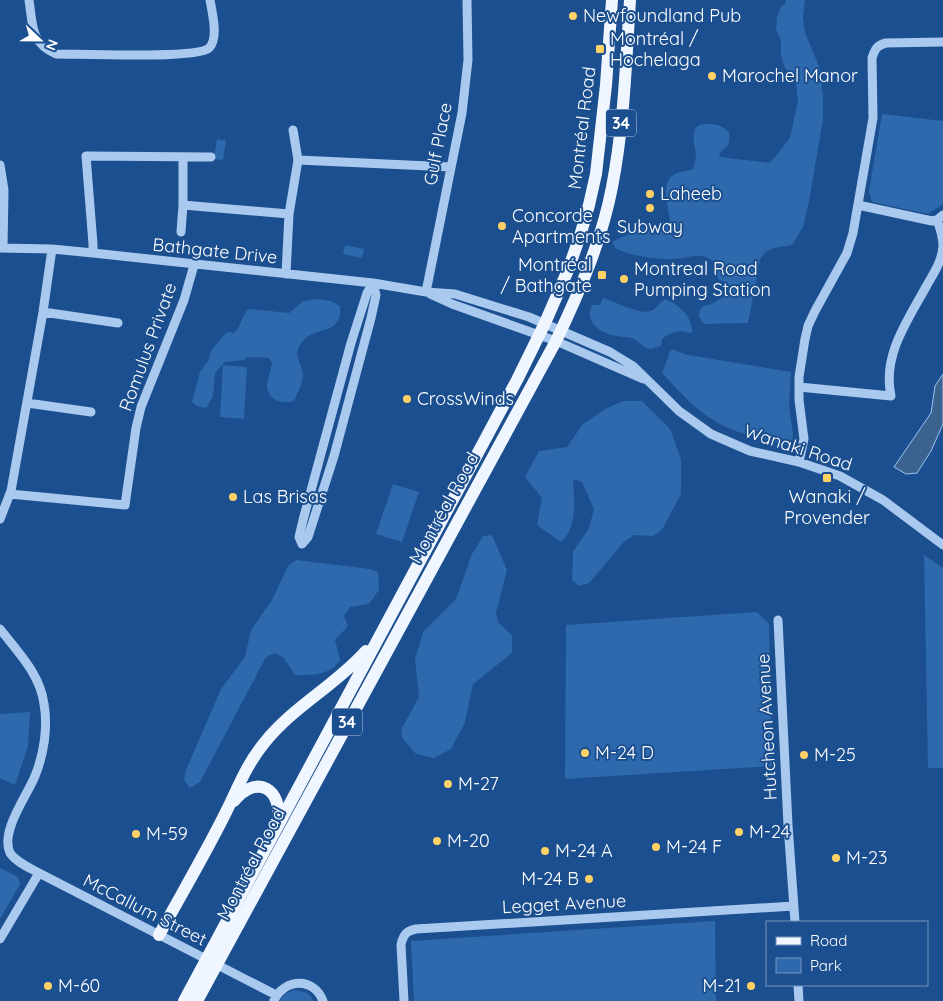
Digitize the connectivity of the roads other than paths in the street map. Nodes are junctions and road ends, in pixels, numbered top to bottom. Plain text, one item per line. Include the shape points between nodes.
1 (29, 0) edge
2 (210, 0) edge
3 (466, 0) edge
4 (612, 0) edge
5 (630, 0) edge
6 (943, 42) edge
7 (293, 130) dead end
8 (211, 157) dead end
9 (183, 158) junction
10 (298, 160) junction
11 (0, 165) edge
12 (451, 167) junction
13 (596, 174) junction
14 (614, 177) junction
15 (183, 205) junction
16 (858, 205) junction
17 (289, 214) junction
18 (940, 217) edge
19 (181, 232) dead end
20 (2, 248) edge
21 (52, 250) junction
22 (93, 254) junction
23 (194, 265) junction
24 (286, 274) junction
25 (373, 283) junction
26 (426, 292) junction
27 (43, 312) junction
28 (118, 324) dead end
29 (542, 329) junction
30 (558, 335) junction
31 (799, 387) junction
32 (27, 403) junction
33 (91, 412) dead end
34 (799, 462) junction
35 (10, 494) junction
36 (0, 519) edge
37 (943, 545) edge
38 (778, 620) dead end
39 (0, 629) edge
40 (381, 634) junction
41 (228, 808) junction
42 (278, 828) junction
43 (39, 873) junction
44 (794, 906) junction
45 (795, 921) edge
46 (159, 935) junction
47 (0, 938) edge
48 (222, 944) junction
49 (202, 980) junction
50 (798, 986) edge
51 (275, 998) edge
52 (184, 1001) edge
53 (197, 1001) edge
54 (323, 1001) edge
55 (404, 1001) edge
56 (798, 1001) edge

1 - 2 street via 38,42 56,54 180,54 201,53 213,44
3 - 12 street, Gulf Place via 468,60
4 - 13 main road, Montréal Road / 34
5 - 14 main road, Montréal Road / 34
6 - 16 street via 886,43 875,50 872,58 873,118
7 - 10 street
8 - 9 street
9 - 15 street
9 - 22 street via 86,156
10 - 12 street
10 - 17 street
11 - 20 street via 4,190
12 - 26 street, Gulf Place
13 - 14 main road
13 - 29 main road, Montréal Road / 34 via 580,236
14 - 30 main road, Montréal Road / 34 via 604,220
15 - 17 street
15 - 19 street
16 - 18 street via 924,219
16 - 31 street via 847,253 808,326
17 - 24 street
18 - 31 street via 942,253 894,347 889,369 891,396
20 - 21 street, Bathgate Drive
21 - 22 street, Bathgate Drive
21 - 27 street
22 - 23 street, Bathgate Drive
23 - 24 street, Bathgate Drive
23 - 35 street, Romulus Private via 184,300 141,407 125,505
24 - 25 street, Bathgate Drive
25 - 25 street via 366,293 343,369 299,537 302,544 308,537 334,456 371,318 376,295
25 - 26 street, Bathgate Drive
26 - 29 street, Bathgate Drive via 452,304
26 - 29 street, Bathgate Drive via 455,294
27 - 28 street
27 - 32 street
29 - 30 street, Bathgate Drive
29 - 40 main road, Montréal Road / 34
30 - 34 street, Wanaki Road via 647,380 688,419 711,434 750,451
30 - 48 main road, Montréal Road / 34
31 - 34 street via 804,439
32 - 33 street
32 - 35 street
34 - 37 street, Wanaki Road via 859,486
35 - 36 street
38 - 44 street, Hutcheon Avenue
39 - 43 street, McCallum Street via 32,670 44,700 42,756 34,778 11,818 7,838 9,852
40 - 41 main road via 343,675 290,715 266,740 243,774
40 - 42 main road, Montréal Road / 34
41 - 42 main road via 246,789 265,789 274,795 278,804
41 - 46 main road
42 - 48 main road, Montréal Road / 34
43 - 46 street, McCallum Street
43 - 47 street
44 - 45 street, Hutcheon Avenue
44 - 55 street, Legget Avenue via 416,929 408,931 401,945
46 - 51 street, McCallum Street
48 - 49 main road, Montréal Road / 34
49 - 52 main road, Montréal Road / 34
49 - 53 main road, Montréal Road / 34
50 - 56 street
51 - 54 street via 286,986 301,983 314,988

